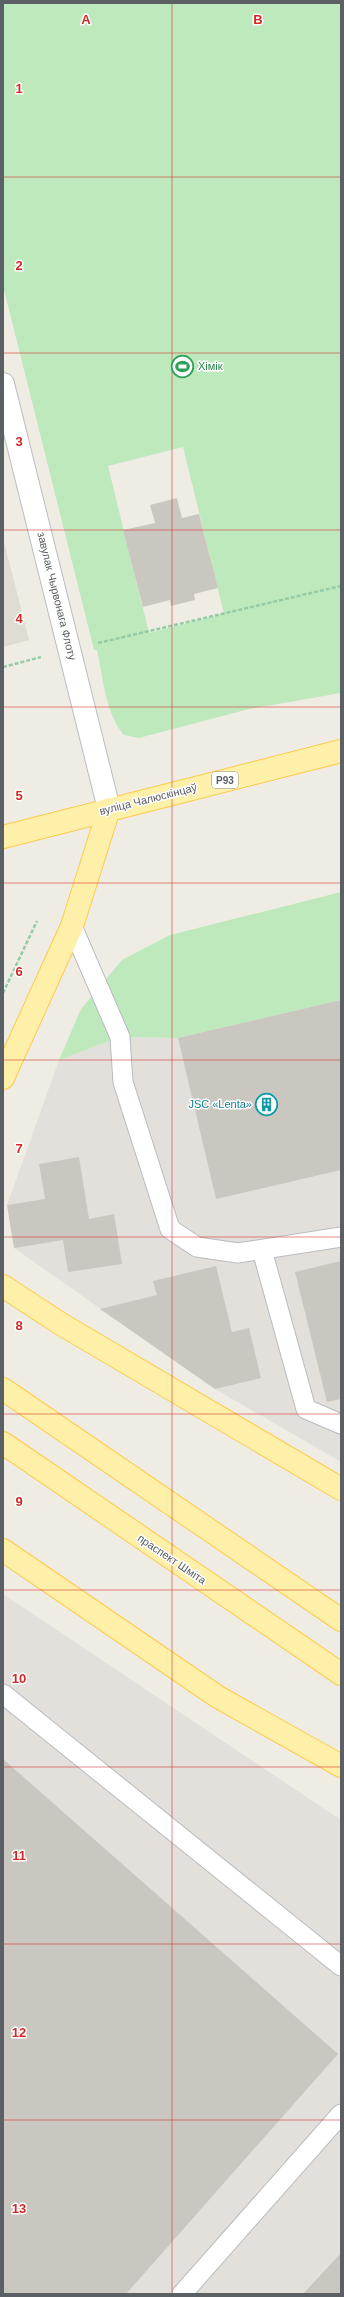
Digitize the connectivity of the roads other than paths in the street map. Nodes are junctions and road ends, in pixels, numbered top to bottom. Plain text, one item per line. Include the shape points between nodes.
1 (3, 384) edge
2 (341, 751) edge
3 (109, 809) junction
4 (3, 838) edge
5 (72, 926) junction
6 (3, 1078) edge
7 (341, 1237) edge
8 (262, 1250) junction
9 (3, 1286) edge
10 (3, 1389) edge
11 (341, 1424) edge
12 (3, 1443) edge
13 (341, 1489) edge
14 (3, 1550) edge
15 (341, 1620) edge
16 (341, 1674) edge
17 (3, 1694) edge
18 (341, 1766) edge
19 (341, 1966) edge
20 (341, 2114) edge
21 (182, 2294) edge

1 - 3 street, завулак Чырвонага Флоту
2 - 3 main road, вуліца Чалюскінцаў / Р93
3 - 4 main road, вуліца Чалюскінцаў / Р93
3 - 5 main road
5 - 6 main road
5 - 8 lane via 120,1037 124,1082 170,1229 198,1247 238,1253
7 - 8 lane
8 - 11 lane via 306,1409
9 - 13 main road via 61,1324
10 - 15 main road
12 - 16 main road, праспект Шміта
14 - 18 main road via 218,1697
17 - 19 lane
20 - 21 lane

